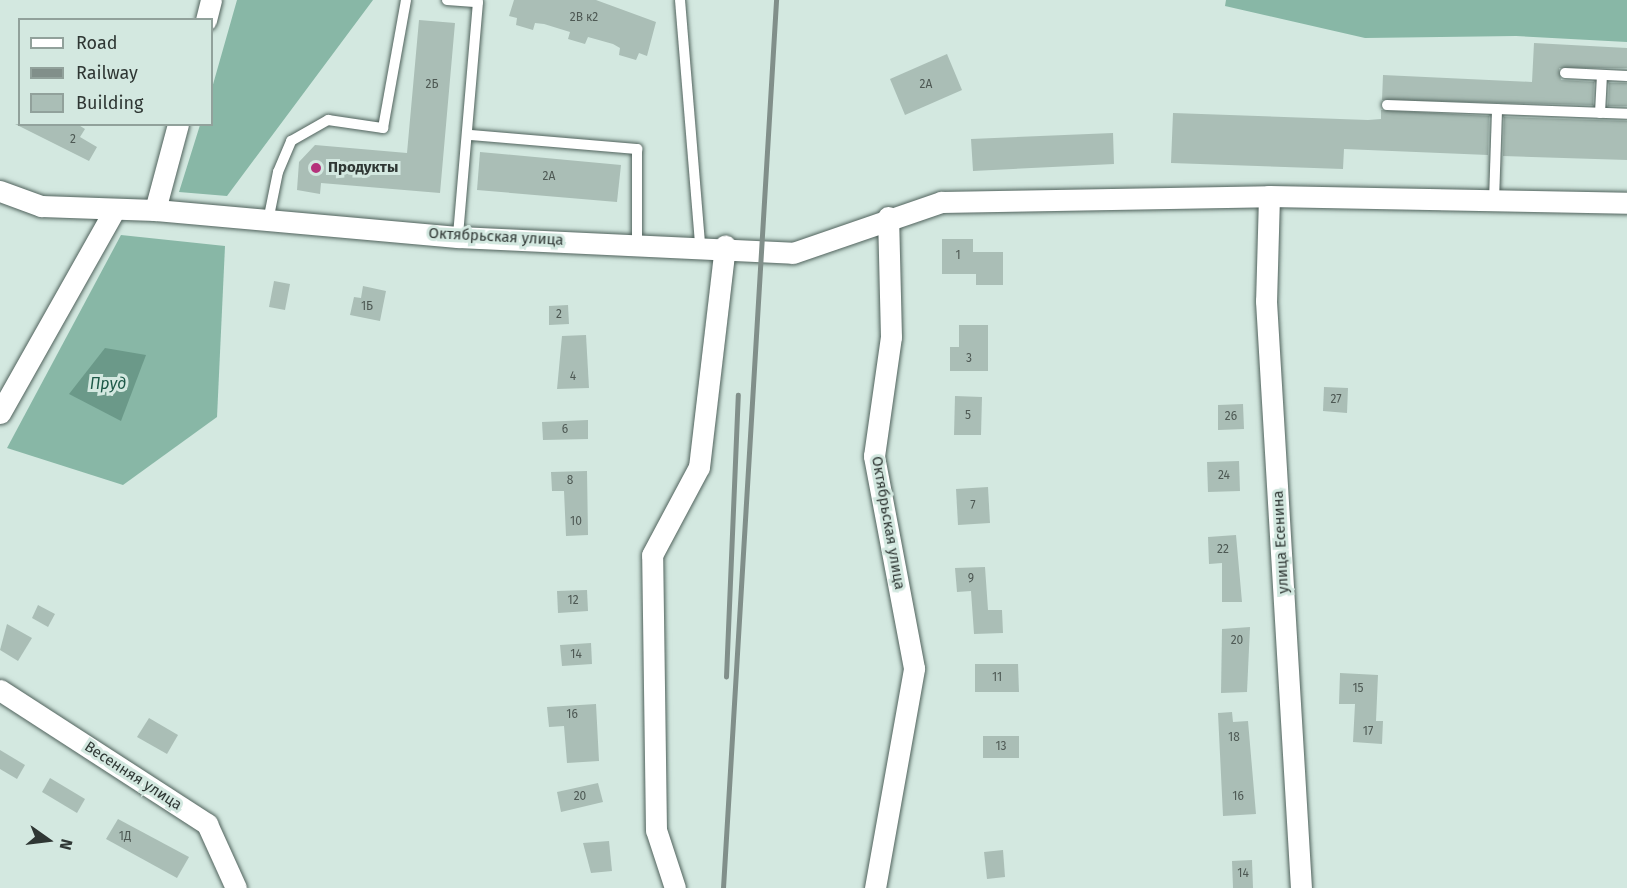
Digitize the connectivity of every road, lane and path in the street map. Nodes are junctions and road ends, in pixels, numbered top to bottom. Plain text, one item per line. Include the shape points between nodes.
1 (211, 0) edge
2 (406, 0) edge
3 (447, 0) edge
4 (680, 0) edge
5 (478, 1) edge
6 (206, 18) edge
7 (1565, 73) dead end
8 (1602, 75) junction
9 (1627, 76) edge
10 (1387, 105) dead end
11 (1497, 109) junction
12 (1600, 113) junction
13 (1627, 114) edge
14 (177, 126) edge
15 (470, 135) junction
16 (0, 191) edge
17 (1269, 196) junction
18 (1494, 201) junction
19 (1627, 204) edge
20 (116, 209) junction
21 (155, 210) junction
22 (888, 217) junction
23 (268, 221) junction
24 (458, 237) junction
25 (637, 243) junction
26 (700, 245) junction
27 (725, 246) junction
28 (0, 413) edge
29 (0, 690) edge
30 (236, 888) edge
31 (675, 888) edge
32 (875, 888) edge
33 (1301, 888) edge

1 - 6 street
2 - 23 lane via 383,128 328,120 291,141 278,172
3 - 5 lane
4 - 26 lane
5 - 15 lane
7 - 8 lane
8 - 9 lane
8 - 12 lane
10 - 11 lane
11 - 12 lane
11 - 18 lane
12 - 13 lane
14 - 21 street
15 - 24 lane
15 - 25 lane via 637,149
16 - 20 street, Октябрьская улица via 41,206
17 - 18 street
17 - 22 street via 940,202
17 - 33 street, улица Есенина via 1266,301
18 - 19 street
20 - 21 street, Октябрьская улица
20 - 28 street
21 - 23 street, Октябрьская улица
22 - 27 street, Октябрьская улица via 793,253
22 - 32 street, Октябрьская улица via 891,337 874,456 914,668
23 - 24 street, Октябрьская улица
24 - 25 street, Октябрьская улица
25 - 26 street, Октябрьская улица
26 - 27 street, Октябрьская улица
27 - 31 street via 699,467 652,555 656,830
29 - 30 street, Весенняя улица via 207,824

